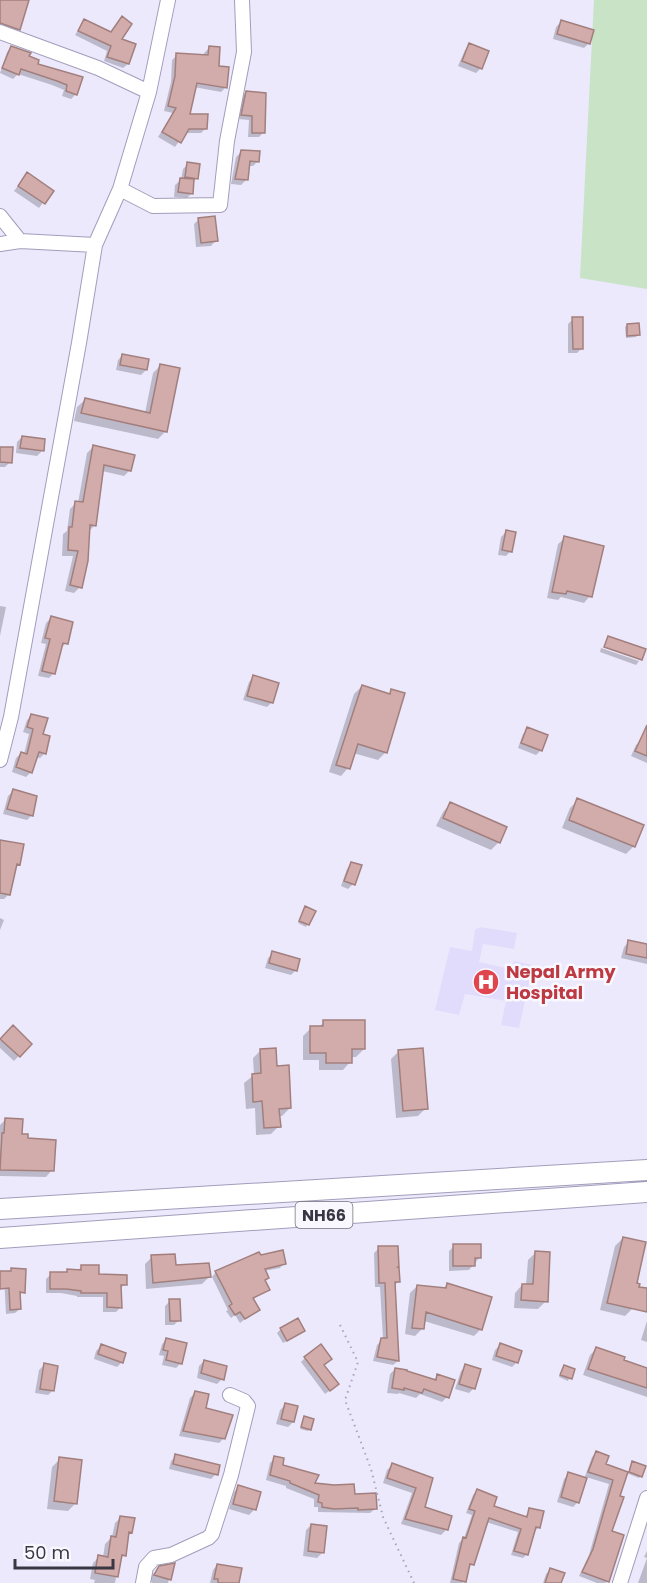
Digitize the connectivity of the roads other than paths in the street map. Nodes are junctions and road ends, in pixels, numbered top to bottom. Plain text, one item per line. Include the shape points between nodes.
1 (168, 0) edge
2 (242, 0) edge
3 (0, 32) edge
4 (149, 92) junction
5 (120, 189) junction
6 (0, 216) edge
7 (20, 241) junction
8 (0, 244) edge
9 (95, 245) junction
10 (0, 760) edge
11 (647, 1170) edge
12 (647, 1192) edge
13 (0, 1209) edge
14 (0, 1238) edge
15 (230, 1395) dead end
16 (647, 1498) edge
17 (143, 1583) edge
18 (620, 1583) edge

1 - 4 street
2 - 5 street via 244,52 227,141 220,205 153,206
3 - 4 street via 98,68
4 - 5 street
5 - 9 street
6 - 7 street
7 - 8 street
7 - 9 street
9 - 10 street via 11,717
11 - 13 highway, NH66
12 - 14 highway, NH66
15 - 17 street via 248,1406 212,1534 171,1555 154,1558 146,1567
16 - 18 street

